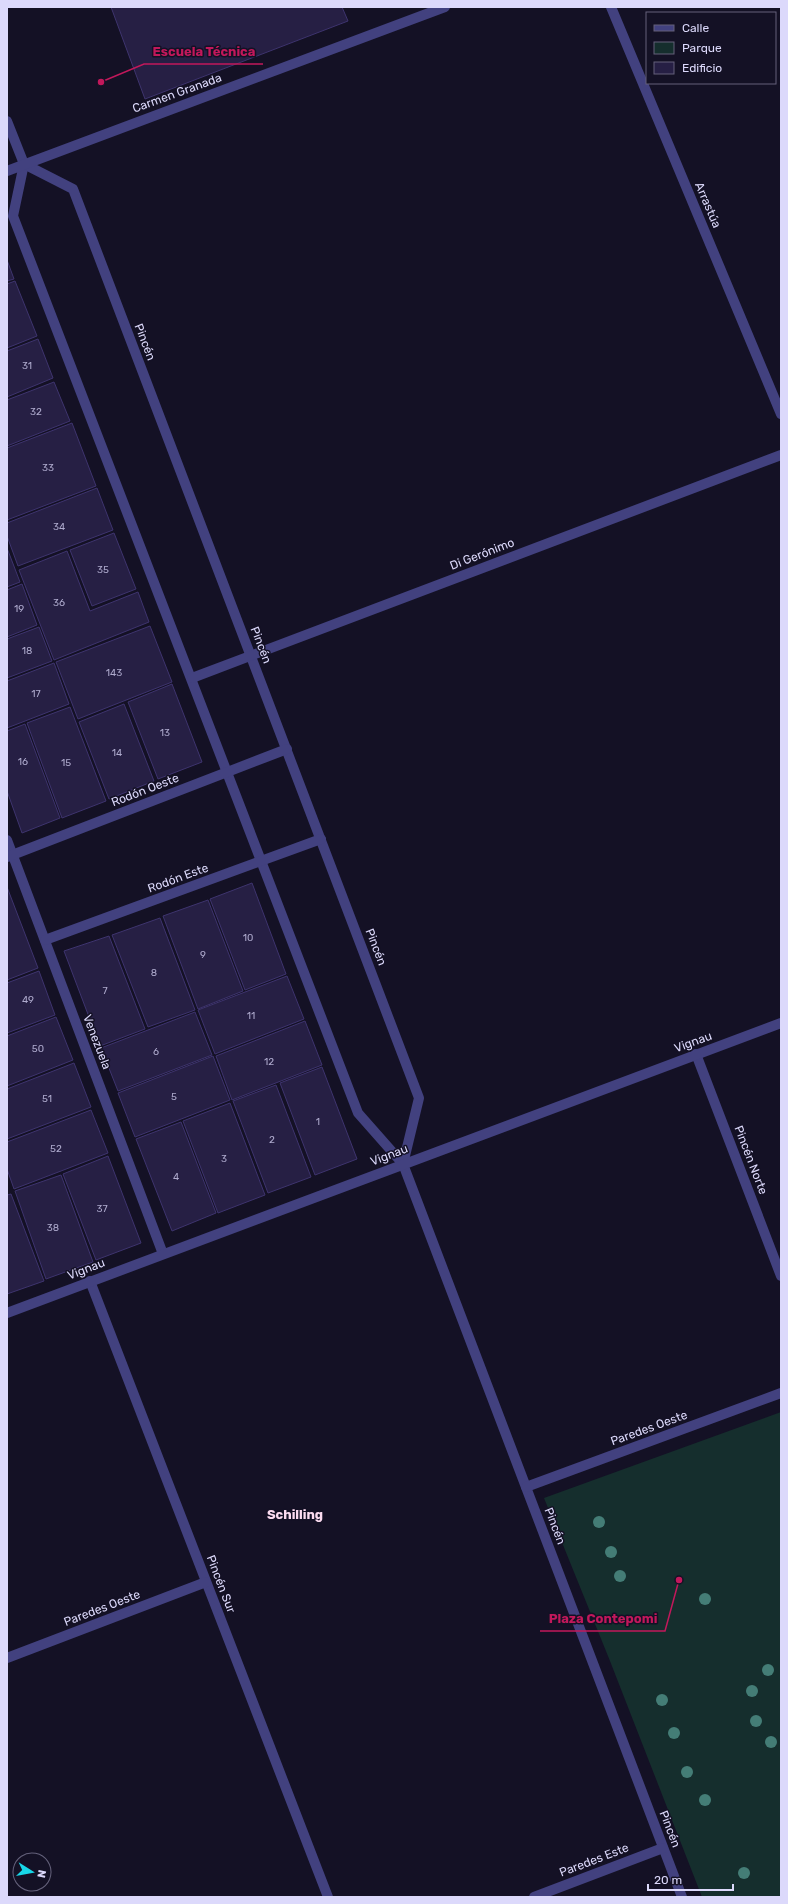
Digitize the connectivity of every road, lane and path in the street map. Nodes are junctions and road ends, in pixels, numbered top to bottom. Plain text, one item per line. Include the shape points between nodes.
1 (445, 7) edge
2 (611, 7) edge
3 (7, 121) edge
4 (24, 164) junction
5 (7, 171) edge
6 (781, 414) edge
7 (781, 455) edge
8 (251, 656) junction
9 (192, 678) junction
10 (287, 749) junction
11 (228, 772) junction
12 (321, 839) junction
13 (7, 840) edge
14 (10, 856) edge
15 (262, 861) junction
16 (45, 940) junction
17 (781, 1023) edge
18 (696, 1054) junction
19 (403, 1164) junction
20 (163, 1254) junction
21 (781, 1276) edge
22 (90, 1281) junction
23 (7, 1312) edge
24 (781, 1393) edge
25 (526, 1487) junction
26 (206, 1582) junction
27 (7, 1658) edge
28 (663, 1848) junction
29 (328, 1897) edge
30 (534, 1897) edge
31 (682, 1897) edge

1 - 4 street, Carmen Granada
2 - 6 street, Arrastúa
3 - 4 street
4 - 5 street, Carmen Granada
4 - 8 street, Pincén via 73,189
4 - 9 street, Pincén via 13,216
7 - 8 street, Di Gerónimo
8 - 9 street, Di Gerónimo
8 - 10 street, Pincén
9 - 11 street, Pincén
10 - 11 street, Rodón Oeste
10 - 12 street, Pincén
11 - 14 street, Rodón Oeste
11 - 15 street, Pincén
12 - 15 street, Rodón Este
12 - 19 street, Pincén via 419,1098
13 - 14 street, Venezuela
14 - 16 street, Venezuela
15 - 16 street, Rodón Este
15 - 19 street, Pincén via 358,1113
16 - 20 street, Venezuela
17 - 18 street, Vignau
18 - 19 street, Vignau
18 - 21 street, Pincén Norte
19 - 20 street, Vignau
19 - 25 street, Pincén
20 - 22 street, Vignau
22 - 23 street, Vignau
22 - 26 street, Pincén Sur
24 - 25 street, Paredes Oeste
25 - 28 street, Pincén
26 - 27 street, Paredes Oeste
26 - 29 street, Pincén Sur
28 - 30 street, Paredes Este
28 - 31 street, Pincén

